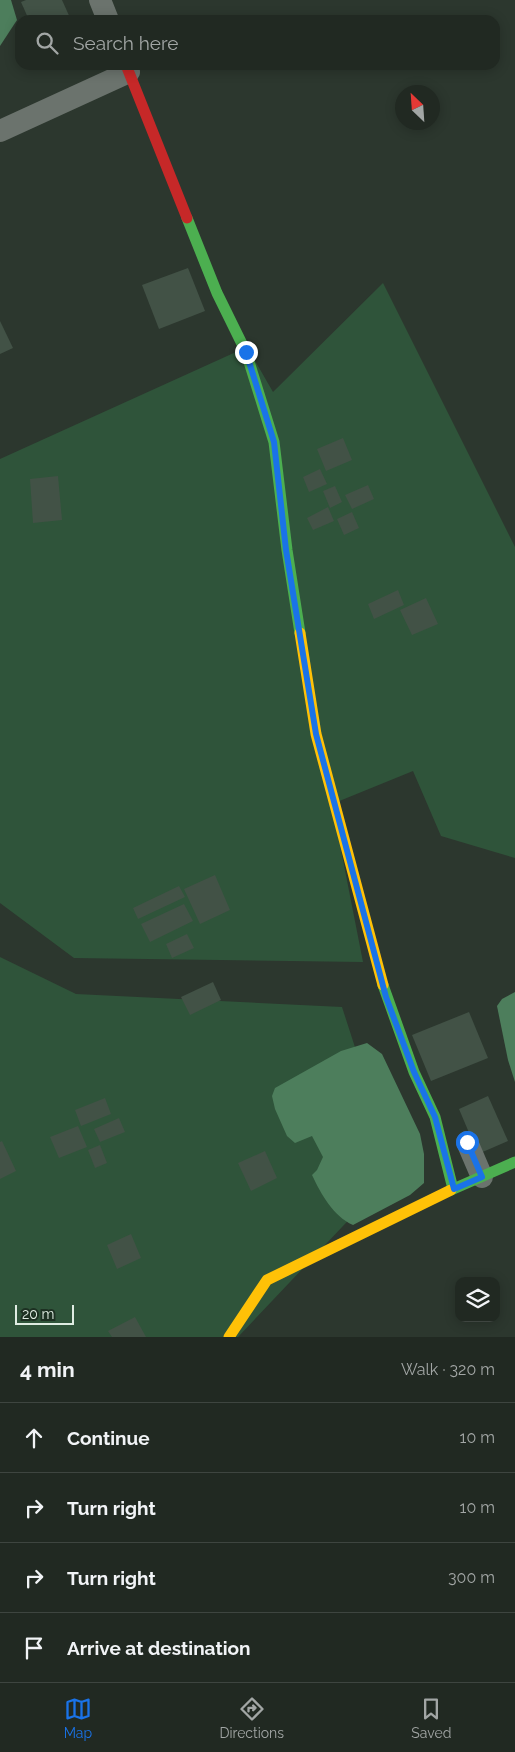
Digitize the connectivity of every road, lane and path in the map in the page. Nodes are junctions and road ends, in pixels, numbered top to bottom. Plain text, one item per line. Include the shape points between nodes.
1 (100, 0) edge
2 (106, 15) edge
3 (125, 70) edge
4 (127, 70) edge
5 (0, 131) edge
6 (467, 1142) dead end
7 (515, 1162) edge
8 (482, 1177) junction
9 (454, 1189) junction
10 (229, 1337) edge

1 - 2 street
3 - 5 street
4 - 9 street via 217,293 246,352 274,442 286,550 316,734 386,997 435,1117
6 - 8 street
7 - 8 street
8 - 9 street
9 - 10 street via 266,1280

